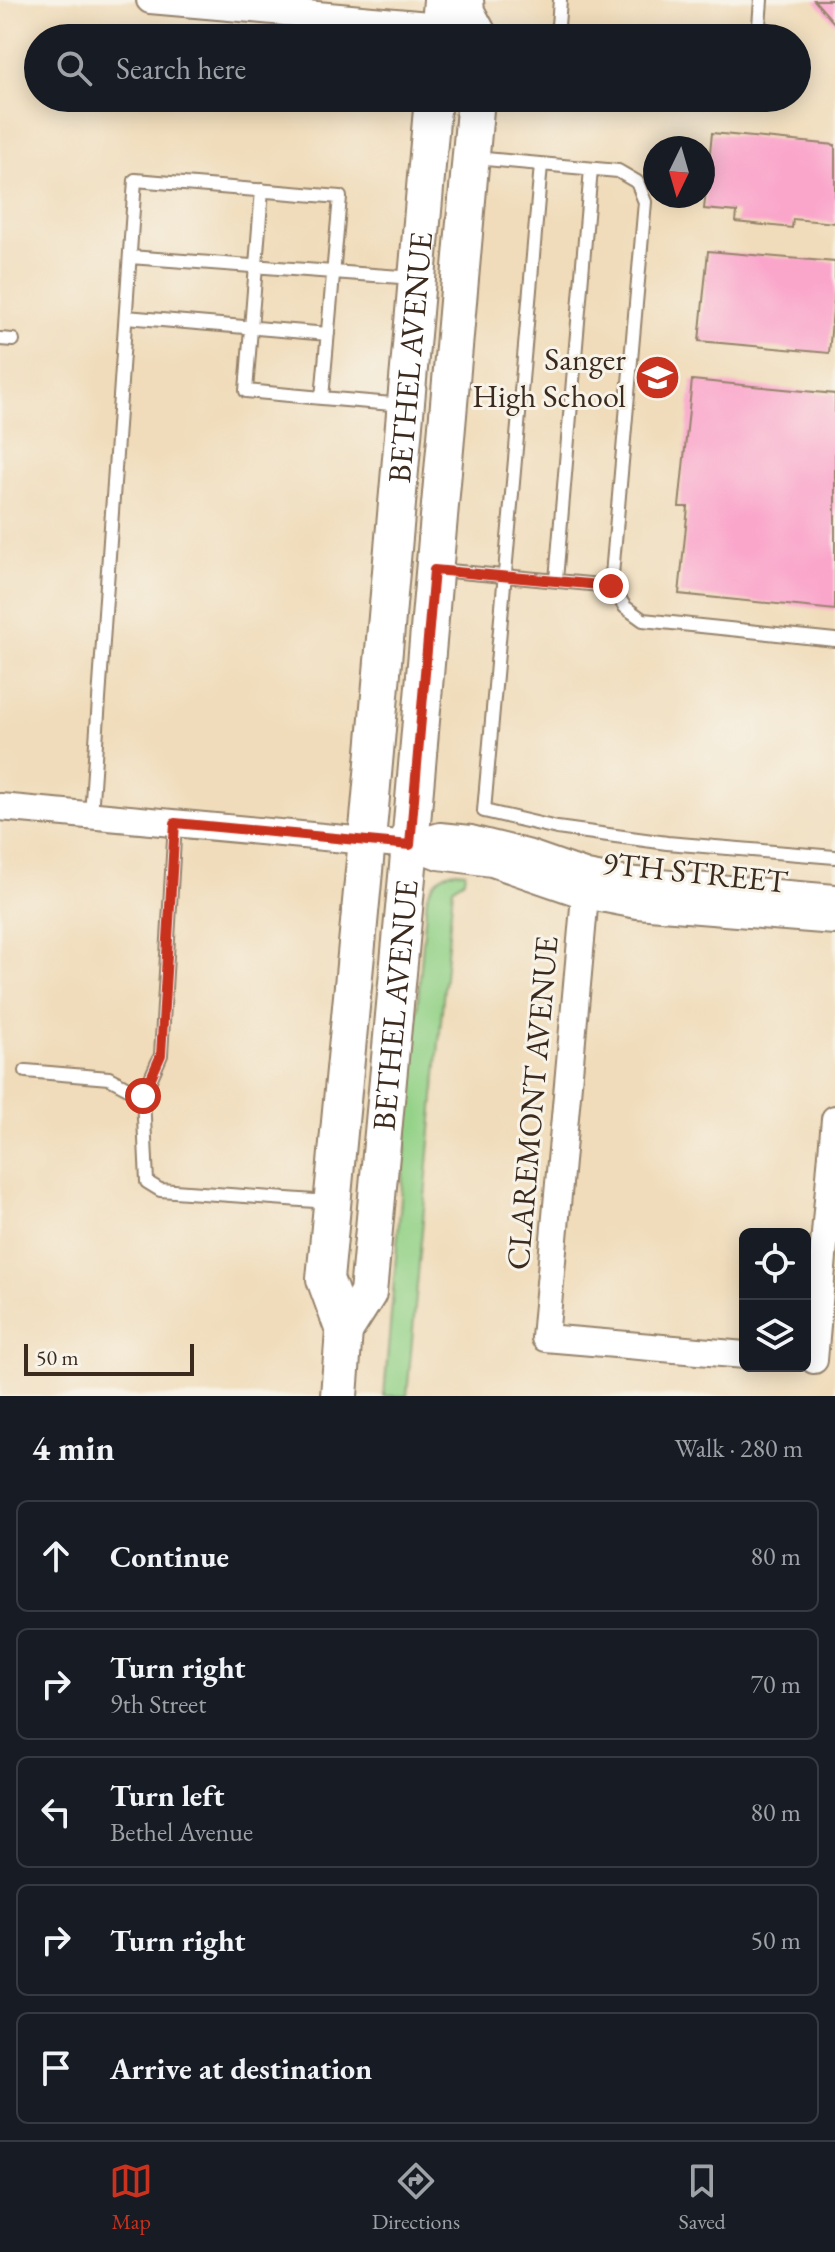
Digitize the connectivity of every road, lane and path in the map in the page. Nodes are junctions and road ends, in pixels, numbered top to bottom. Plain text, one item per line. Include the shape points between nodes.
1 (150, 0) edge
2 (465, 0) edge
3 (484, 0) edge
4 (560, 0) edge
5 (761, 0) edge
6 (420, 24) edge
7 (471, 24) edge
8 (482, 24) edge
9 (558, 24) edge
10 (759, 24) edge
11 (432, 112) edge
12 (455, 112) edge
13 (475, 112) edge
14 (470, 157) junction
15 (541, 165) junction
16 (591, 169) junction
17 (262, 190) junction
18 (130, 257) junction
19 (256, 266) junction
20 (333, 271) junction
21 (417, 283) junction
22 (456, 316) junction
23 (126, 317) junction
24 (252, 327) junction
25 (328, 334) junction
26 (322, 398) junction
27 (406, 405) junction
28 (434, 570) junction
29 (505, 576) junction
30 (556, 580) junction
31 (611, 586) junction
32 (835, 640) edge
33 (0, 807) edge
34 (91, 815) junction
35 (175, 823) junction
36 (366, 840) junction
37 (410, 845) junction
38 (835, 857) edge
39 (586, 884) junction
40 (835, 898) edge
41 (835, 921) edge
42 (26, 1071) dead end
43 (143, 1096) junction
44 (835, 1119) edge
45 (332, 1202) junction
46 (344, 1331) junction
47 (739, 1354) edge
48 (818, 1361) edge
49 (339, 1396) edge

1 - 6 street
2 - 7 main road
3 - 8 main road
4 - 9 lane
5 - 10 lane
11 - 21 main road, BETHEL AVENUE
12 - 22 main road via 445,232
13 - 14 main road, BETHEL AVENUE
14 - 15 lane
14 - 22 main road, BETHEL AVENUE
15 - 16 lane
15 - 29 lane
16 - 30 lane
16 - 31 lane via 618,171 637,182 645,202
17 - 18 lane via 135,180
17 - 19 lane
17 - 20 lane via 340,197
18 - 19 lane
18 - 23 lane
19 - 20 lane
19 - 24 lane
20 - 21 lane
20 - 25 lane
21 - 27 main road, BETHEL AVENUE
21 - 28 main road via 431,344 415,539 424,563
22 - 28 main road, BETHEL AVENUE
23 - 24 lane
23 - 34 lane
24 - 25 lane
24 - 26 lane via 246,391
25 - 26 lane
26 - 27 lane
27 - 36 main road, BETHEL AVENUE
28 - 29 lane
28 - 37 main road, BETHEL AVENUE
29 - 30 lane
29 - 38 lane via 484,811 557,828 667,843
30 - 31 lane
31 - 32 lane via 625,607 643,620
33 - 34 street, 9TH STREET
34 - 35 street, 9TH STREET
35 - 36 street, 9TH STREET
35 - 43 lane via 161,1055
36 - 37 street, 9TH STREET
36 - 45 main road, BETHEL AVENUE
37 - 39 street, 9TH STREET via 439,856
37 - 46 main road, BETHEL AVENUE via 368,1293
39 - 40 street, 9TH STREET via 639,882
39 - 41 street, 9TH STREET via 637,905
39 - 47 street, CLAREMONT AVENUE via 545,1338
42 - 43 lane via 109,1078
43 - 45 lane via 147,1182 160,1190
44 - 48 street
45 - 46 main road, BETHEL AVENUE via 325,1279
46 - 49 main road, BETHEL AVENUE

